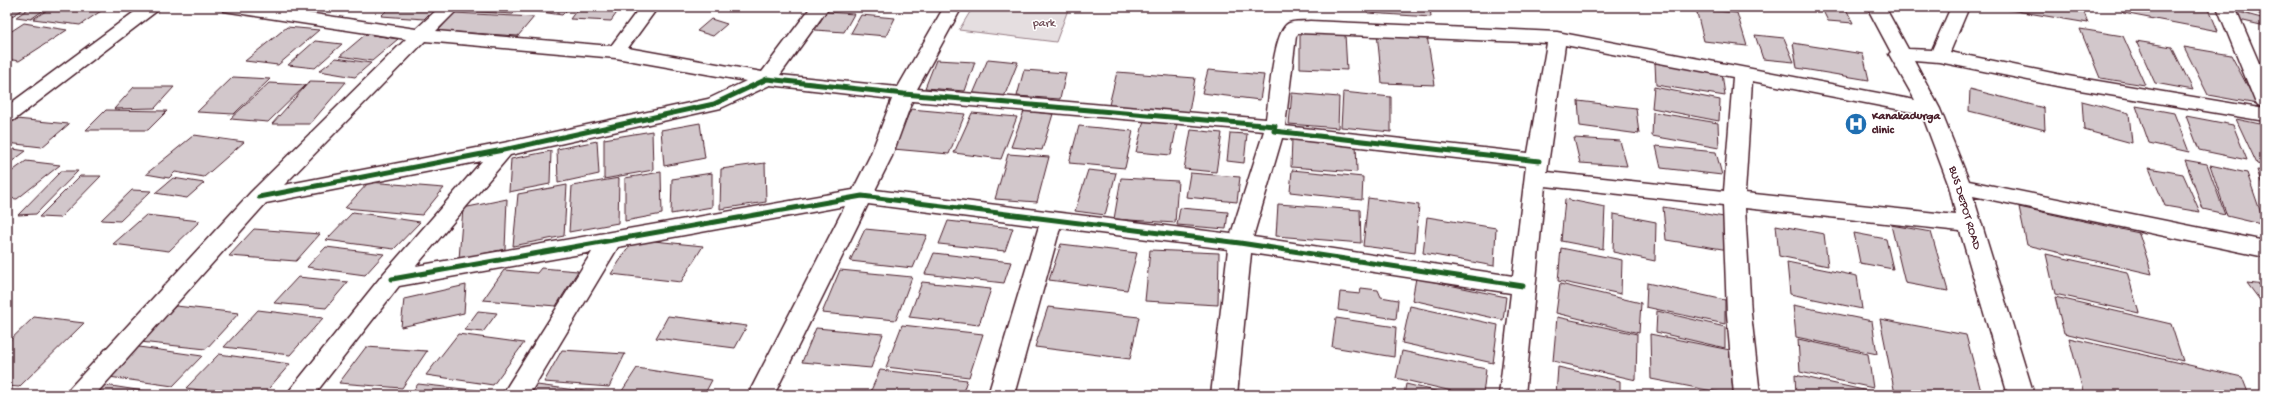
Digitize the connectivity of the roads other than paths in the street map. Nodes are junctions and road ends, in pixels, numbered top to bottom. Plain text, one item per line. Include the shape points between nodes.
1 (153, 7) edge
2 (230, 7) edge
3 (451, 7) edge
4 (649, 7) edge
5 (820, 7) edge
6 (954, 7) edge
7 (1876, 7) edge
8 (1960, 7) edge
9 (2226, 7) edge
10 (420, 35) junction
11 (1557, 38) junction
12 (616, 52) junction
13 (1899, 54) junction
14 (1939, 56) junction
15 (1743, 74) junction
16 (767, 79) junction
17 (904, 94) junction
18 (2265, 101) edge
19 (1930, 109) junction
20 (2265, 115) edge
21 (7, 116) edge
22 (1275, 128) junction
23 (503, 150) junction
24 (1537, 170) junction
25 (1960, 186) junction
26 (862, 196) junction
27 (260, 197) junction
28 (1734, 198) junction
29 (1052, 218) junction
30 (1969, 224) junction
31 (610, 242) junction
32 (1240, 243) junction
33 (2265, 249) edge
34 (392, 279) junction
35 (1523, 286) junction
36 (79, 395) edge
37 (299, 395) edge
38 (515, 395) edge
39 (761, 395) edge
40 (1001, 395) edge
41 (1224, 395) edge
42 (1512, 395) edge
43 (1747, 395) edge
44 (2022, 395) edge

1 - 21 street
2 - 10 street
3 - 10 street
4 - 12 street
5 - 16 street
6 - 17 street
7 - 13 street, BUS DEPOT ROAD
8 - 14 street
9 - 18 street
10 - 12 street
10 - 27 street
11 - 15 street
11 - 22 street via 1293,28 1287,36
11 - 24 street
12 - 16 street
13 - 14 street
13 - 19 street, BUS DEPOT ROAD
14 - 20 street via 2062,81
15 - 19 street
15 - 28 street
16 - 17 street
16 - 23 street via 714,104
17 - 22 street
17 - 26 street via 881,156
19 - 25 street, BUS DEPOT ROAD
22 - 24 street
22 - 32 street
23 - 27 street
23 - 34 street
24 - 28 street
24 - 35 street
25 - 30 street, BUS DEPOT ROAD
25 - 33 street
26 - 29 street
26 - 31 street
26 - 39 street
27 - 36 street
28 - 30 street
28 - 43 street via 1739,314
29 - 32 street
29 - 40 street
30 - 44 street, BUS DEPOT ROAD
31 - 34 street
31 - 38 street
32 - 35 street
32 - 41 street
34 - 37 street
35 - 42 street

